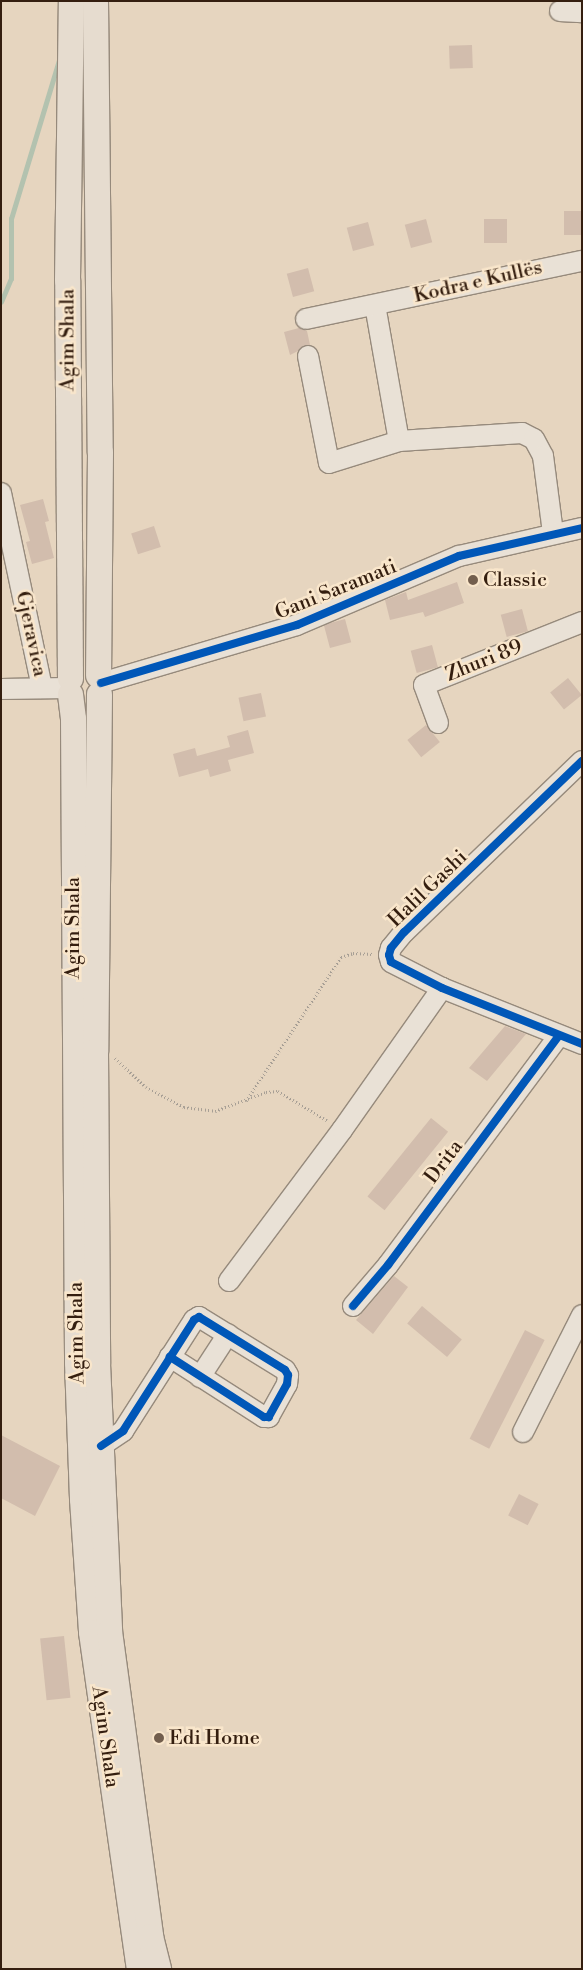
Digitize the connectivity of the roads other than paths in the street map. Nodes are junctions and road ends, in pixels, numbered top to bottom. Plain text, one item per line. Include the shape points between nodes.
1 (71, 1) edge
2 (95, 1) edge
3 (560, 11) dead end
4 (582, 12) edge
5 (582, 261) edge
6 (375, 305) junction
7 (306, 319) dead end
8 (308, 356) dead end
9 (399, 442) junction
10 (1, 493) edge
11 (582, 528) edge
12 (553, 533) junction
13 (582, 622) edge
14 (99, 684) junction
15 (69, 687) junction
16 (1, 688) edge
17 (42, 688) junction
18 (438, 723) dead end
19 (582, 761) edge
20 (442, 988) junction
21 (559, 1036) junction
22 (582, 1044) edge
23 (229, 1281) dead end
24 (353, 1306) dead end
25 (582, 1315) edge
26 (228, 1334) junction
27 (170, 1357) junction
28 (200, 1377) junction
29 (524, 1432) dead end
30 (101, 1446) junction
31 (139, 1969) edge
32 (158, 1969) edge

1 - 15 main road, Agim Shala via 67,280
2 - 14 main road, Agim Shala
3 - 4 street
5 - 6 street, Kodra e Kullës
6 - 7 street, Kodra e Kullës
6 - 9 street
8 - 9 street via 329,463
9 - 12 street via 507,432 522,433 534,439 543,456
10 - 17 street, Gjeravica
11 - 12 street, Gani Saramati
12 - 14 street, Gani Saramati via 459,556 297,625
13 - 18 street, Zhuri 89 via 424,685
14 - 15 main road via 94,700 83,702
14 - 30 main road, Agim Shala via 95,1051 97,1363
15 - 17 street
15 - 31 main road, Agim Shala via 73,719 76,1362 82,1498 91,1632
16 - 17 street
19 - 20 street, Halil Gashi via 391,948 392,962
20 - 21 street, Halil Gashi
20 - 23 street via 342,1130
21 - 22 street, Halil Gashi
21 - 24 street, Drita via 388,1265
25 - 29 street
26 - 27 street via 199,1318
26 - 28 street
26 - 28 street via 288,1375 287,1384 269,1417 256,1415
27 - 28 street
27 - 30 street via 122,1431
30 - 32 main road, Agim Shala via 109,1631 150,1936

